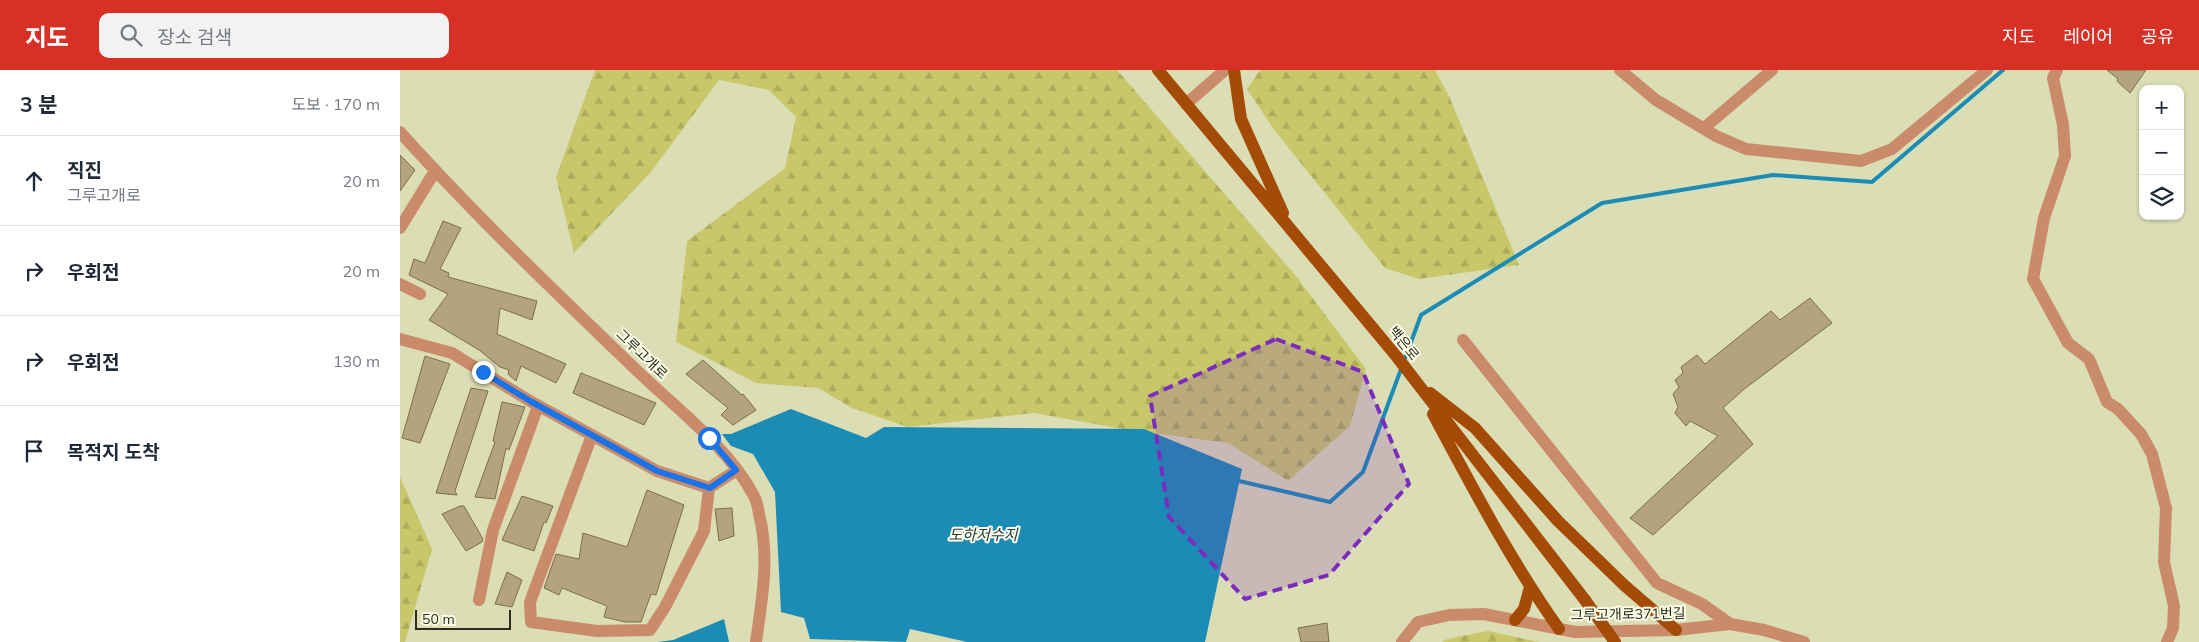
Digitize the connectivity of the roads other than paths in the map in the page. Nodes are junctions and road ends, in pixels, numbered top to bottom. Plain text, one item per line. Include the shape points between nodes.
1 (1158, 70) edge
2 (1224, 70) edge
3 (1234, 70) edge
4 (1620, 70) edge
5 (1772, 70) edge
6 (1987, 70) edge
7 (2057, 70) edge
8 (1186, 104) junction
9 (1704, 128) junction
10 (400, 132) edge
11 (435, 171) junction
12 (400, 228) edge
13 (1290, 229) junction
14 (400, 284) edge
15 (420, 294) dead end
16 (400, 339) edge
17 (1463, 340) dead end
18 (1413, 378) junction
19 (538, 406) junction
20 (592, 435) junction
21 (736, 470) junction
22 (710, 488) junction
23 (1530, 586) junction
24 (479, 600) dead end
25 (1515, 620) junction
26 (1730, 624) junction
27 (1560, 629) junction
28 (1676, 630) junction
29 (756, 642) edge
30 (1402, 642) edge
31 (1615, 642) edge
32 (1804, 642) edge
33 (2167, 642) edge

1 - 8 main road, 백은로
2 - 8 street
3 - 13 main road via 1241,119
4 - 9 street via 1656,100
5 - 9 street
6 - 9 street via 1892,149 1862,161 1746,149
7 - 33 street via 2053,78 2063,125 2065,156 2044,218 2033,279 2068,343 2089,359 2107,402 2118,409 2140,434 2152,454 2166,508 2164,562 2174,606
8 - 13 main road, 백은로
10 - 11 street, 그루고개로
11 - 12 street
11 - 21 street, 그루고개로 via 709,438
13 - 18 main road, 백은로
14 - 15 street
16 - 19 street via 452,353
17 - 26 street via 1657,583 1702,604
18 - 23 main road
18 - 28 main road via 1475,428 1558,521
18 - 31 main road, 백은로, bridge
19 - 20 street
19 - 24 street via 493,530
20 - 22 street via 657,471
20 - 22 street via 530,602 531,622 597,631 650,630 704,531
21 - 22 street
21 - 29 street, 그루고개로 via 755,497 762,524 765,568
23 - 25 main road via 1524,609
23 - 27 main road
25 - 27 street, 그루고개로371번길
25 - 30 street, 그루고개로371번길 via 1484,614 1449,615 1418,622
26 - 28 street, 그루고개로371번길
26 - 32 street, 그루고개로371번길
27 - 28 street, 그루고개로371번길 via 1576,632

